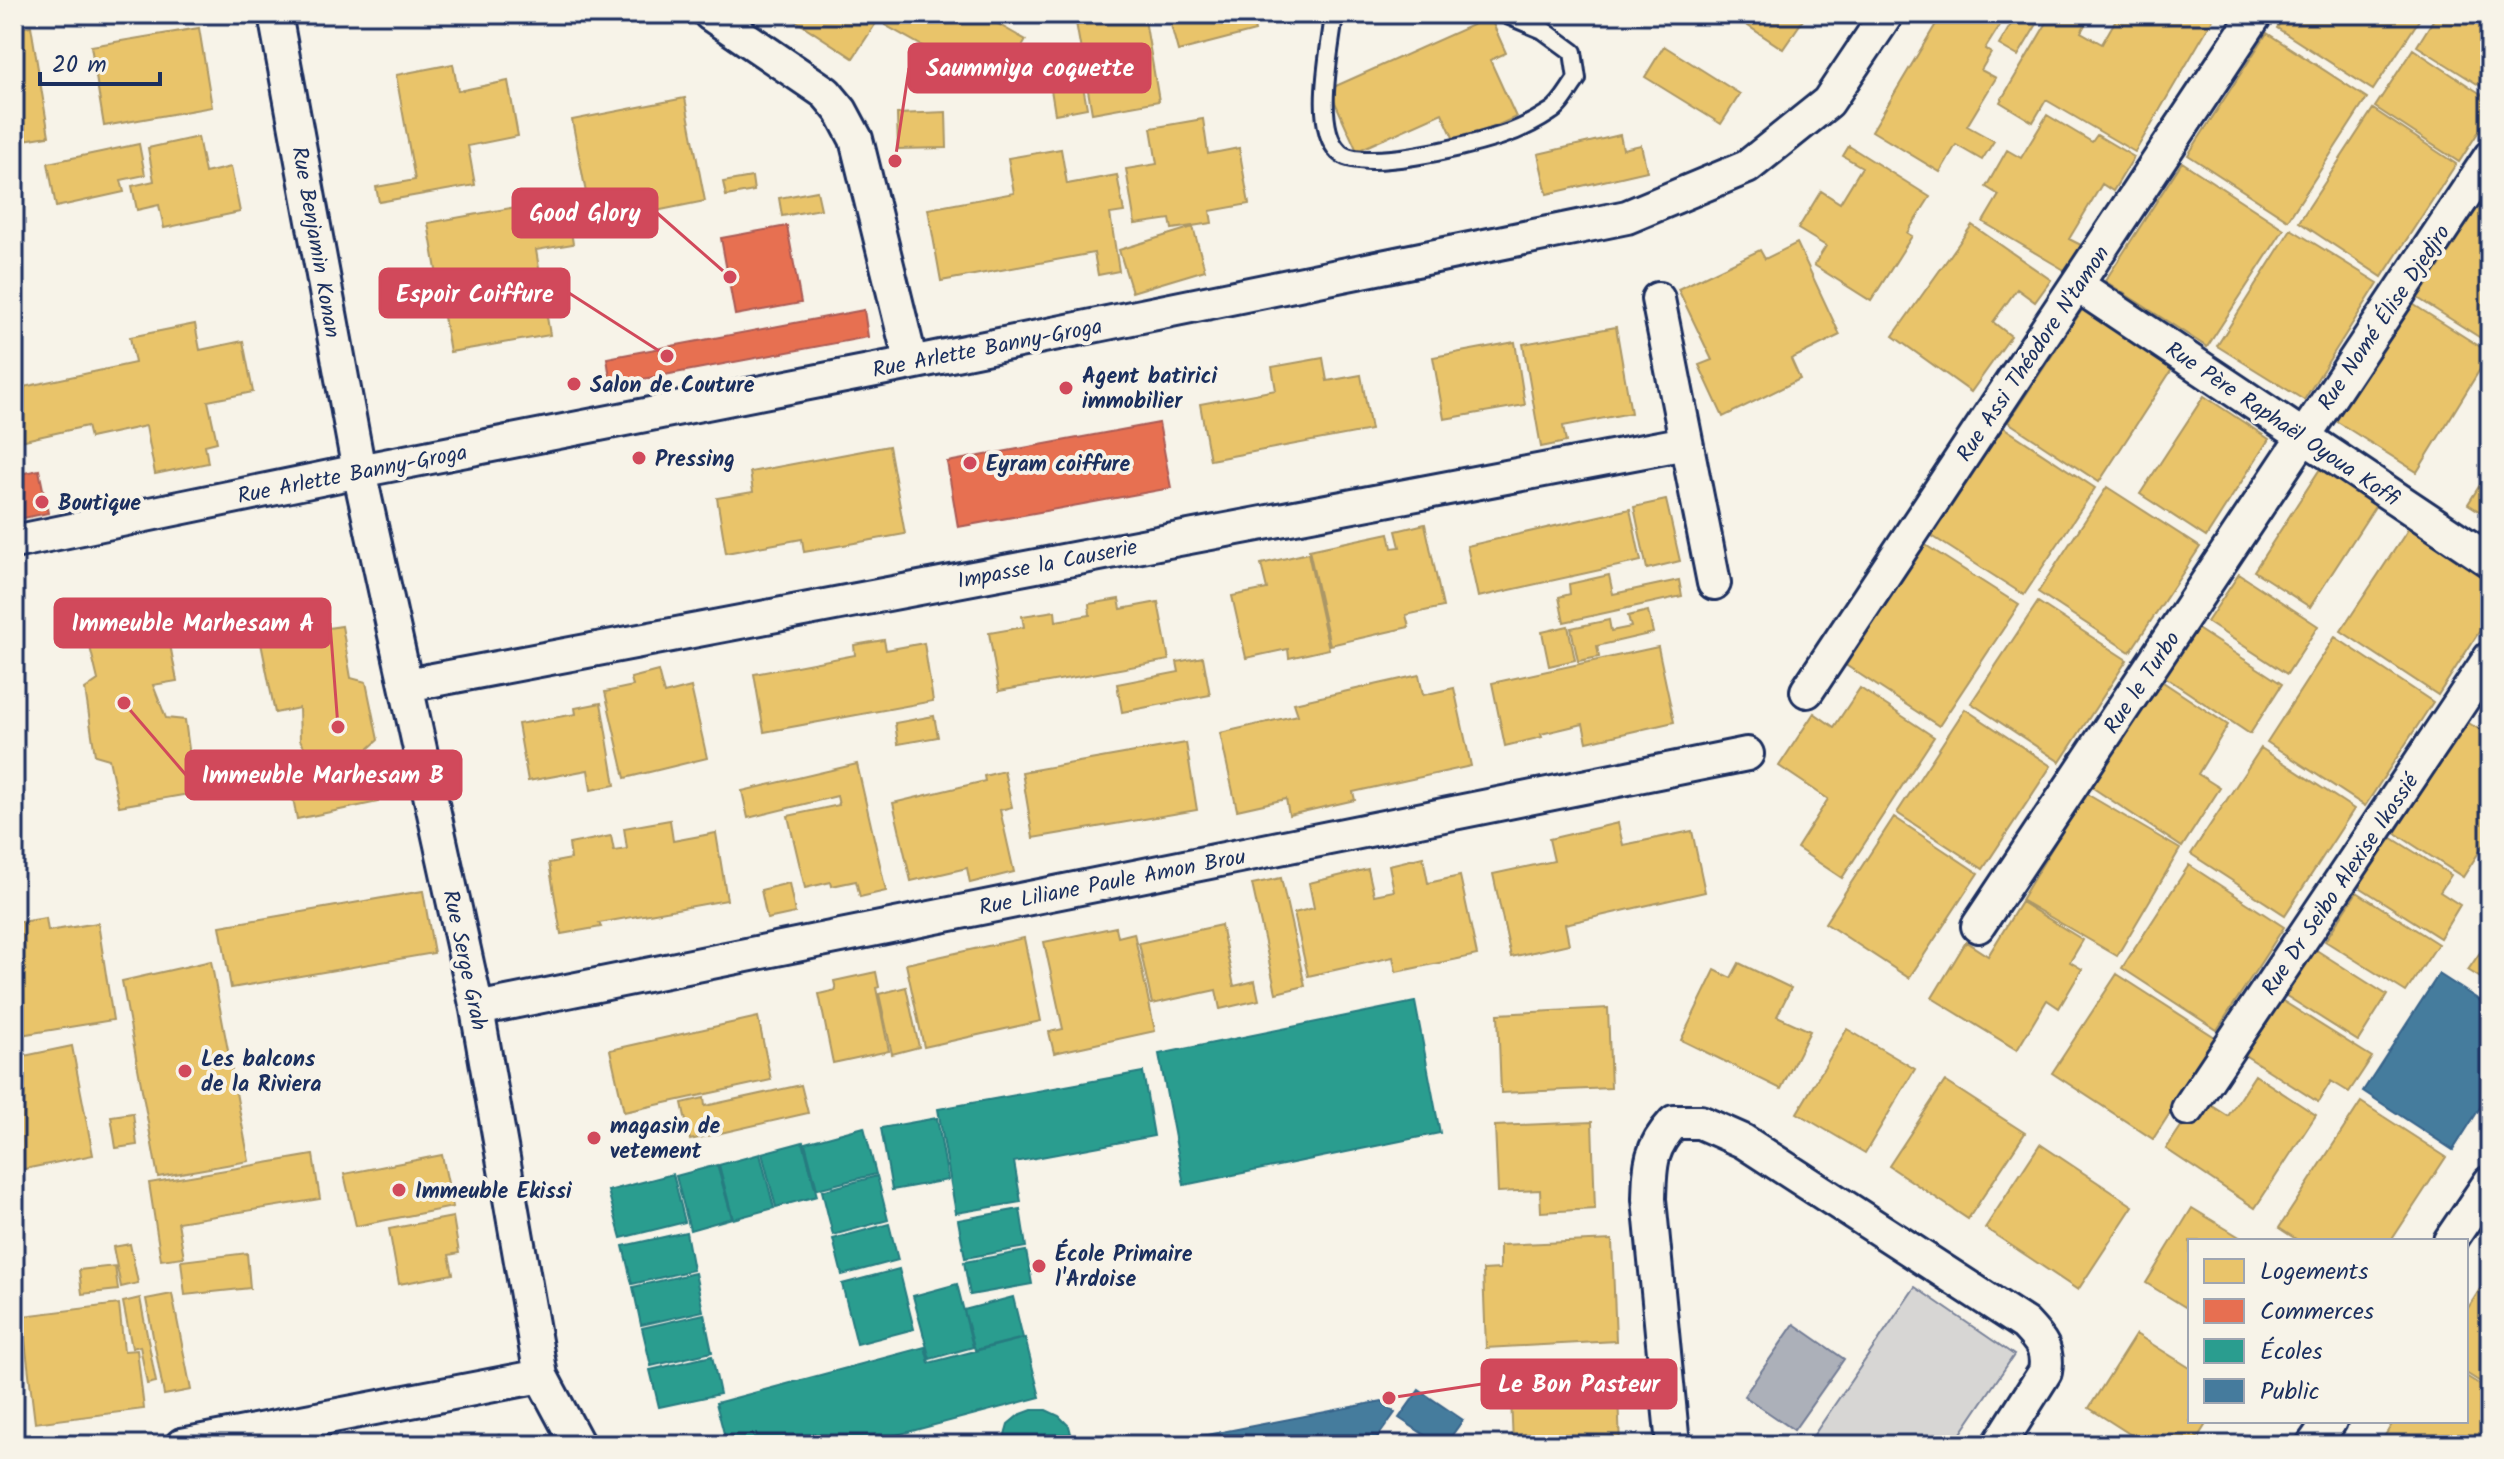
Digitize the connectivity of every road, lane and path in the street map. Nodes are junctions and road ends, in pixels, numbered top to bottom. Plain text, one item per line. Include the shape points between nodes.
1 (275, 14) edge
2 (710, 14) edge
3 (1334, 14) edge
4 (1505, 14) edge
5 (1887, 14) edge
6 (2256, 14) edge
7 (2490, 157) edge
8 (2077, 285) junction
9 (1658, 299) dead end
10 (911, 363) junction
11 (2303, 437) junction
12 (1686, 443) junction
13 (359, 471) junction
14 (14, 542) edge
15 (2490, 561) edge
16 (1714, 583) dead end
17 (2490, 658) edge
18 (407, 685) junction
19 (1807, 691) dead end
20 (1747, 754) dead end
21 (1978, 926) dead end
22 (477, 1009) junction
23 (2188, 1109) dead end
24 (2490, 1182) edge
25 (2451, 1239) edge
26 (541, 1376) junction
27 (2329, 1423) edge
28 (182, 1445) edge
29 (578, 1445) edge
30 (1673, 1445) edge
31 (1999, 1445) edge
32 (2313, 1445) edge

1 - 13 street, Rue Benjamin Konan
2 - 10 street via 826,93 841,111 856,139
3 - 4 lane via 1324,84 1328,134 1337,151 1351,160 1426,155 1503,136 1553,111 1577,79 1573,52 1543,30
5 - 10 street, Rue Arlette Banny-Groga via 1828,102 1747,167 1627,217
6 - 8 street, Rue Assi Théodore N'tamon
7 - 11 street, Rue Nomé Élise Djedjro
8 - 11 street, Rue Père Raphaël Oyoua Koffi
8 - 19 street, Rue Assi Théodore N'tamon
9 - 12 street
10 - 13 street, Rue Arlette Banny-Groga
11 - 15 street, Rue Père Raphaël Oyoua Koffi
11 - 21 street, Rue le Turbo
12 - 16 street
12 - 18 street, Impasse la Causerie
13 - 14 street, Rue Arlette Banny-Groga
13 - 18 street, Rue Serge Grah
17 - 23 street, Rue Dr Seibo Alexise Ikossié
18 - 22 street, Rue Serge Grah
20 - 22 street, Rue Liliane Paule Amon Brou
22 - 26 street, Rue Serge Grah
24 - 25 street
26 - 28 street
26 - 29 street, Rue Serge Grah
27 - 32 street
30 - 31 street via 1649,1199 1650,1162 1659,1138 1674,1122 1700,1122 1743,1141 2025,1324 2043,1343 2045,1372

